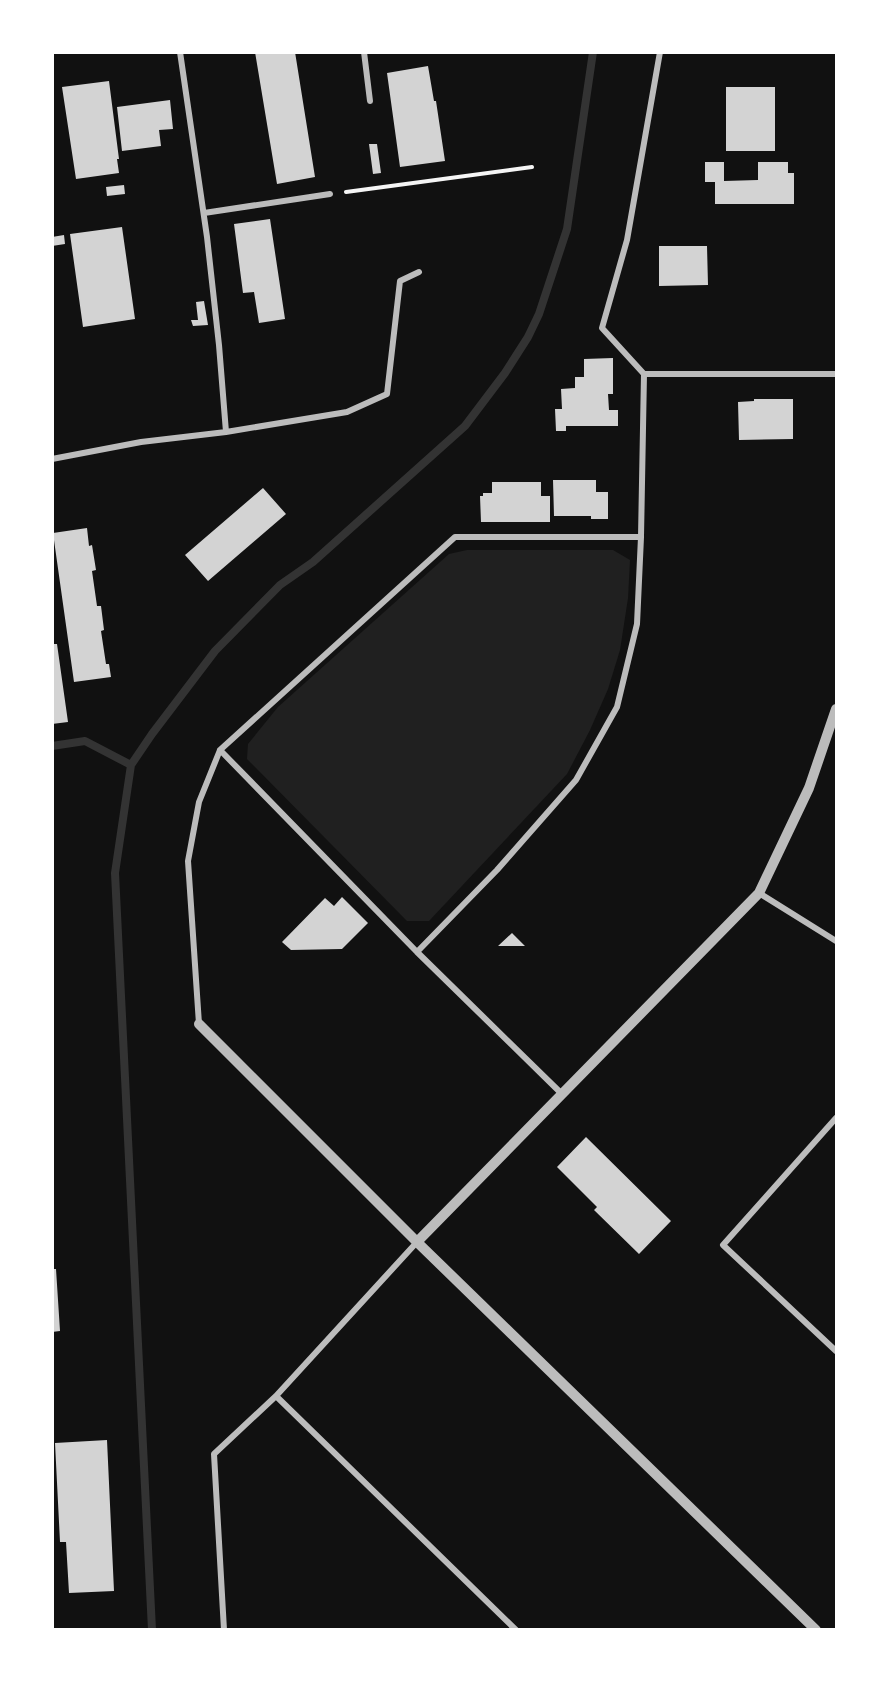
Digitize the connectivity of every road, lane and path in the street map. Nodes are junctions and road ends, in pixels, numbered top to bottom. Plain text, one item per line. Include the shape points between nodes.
1 (180, 52) edge
2 (364, 52) edge
3 (660, 52) edge
4 (370, 101) dead end
5 (532, 167) dead end
6 (330, 194) joint
7 (204, 213) junction
8 (419, 272) dead end
9 (645, 374) junction
10 (837, 374) edge
11 (226, 432) junction
12 (52, 459) edge
13 (641, 537) junction
14 (837, 709) edge
15 (220, 750) junction
16 (759, 893) junction
17 (837, 941) edge
18 (417, 952) junction
19 (199, 1024) joint
20 (563, 1095) junction
21 (837, 1119) edge
22 (417, 1242) junction
23 (837, 1351) edge
24 (276, 1396) junction
25 (224, 1629) edge
26 (516, 1629) edge
27 (816, 1629) edge

1 - 7 street
2 - 4 street
3 - 9 street via 627,240 602,328
5 - 6 path
6 - 7 street
7 - 11 street
8 - 11 street via 400,281 387,394 347,412
9 - 10 street
9 - 13 street
11 - 12 street via 141,442
13 - 15 street via 455,537
13 - 18 street via 637,624 616,707 576,780 497,870
14 - 16 street via 809,788
15 - 18 street
15 - 19 street via 199,802 188,861
16 - 17 street
16 - 20 street
18 - 20 street
19 - 22 street
20 - 22 street
21 - 23 street via 723,1245
22 - 24 street
22 - 27 street
24 - 25 street via 214,1454
24 - 26 street

